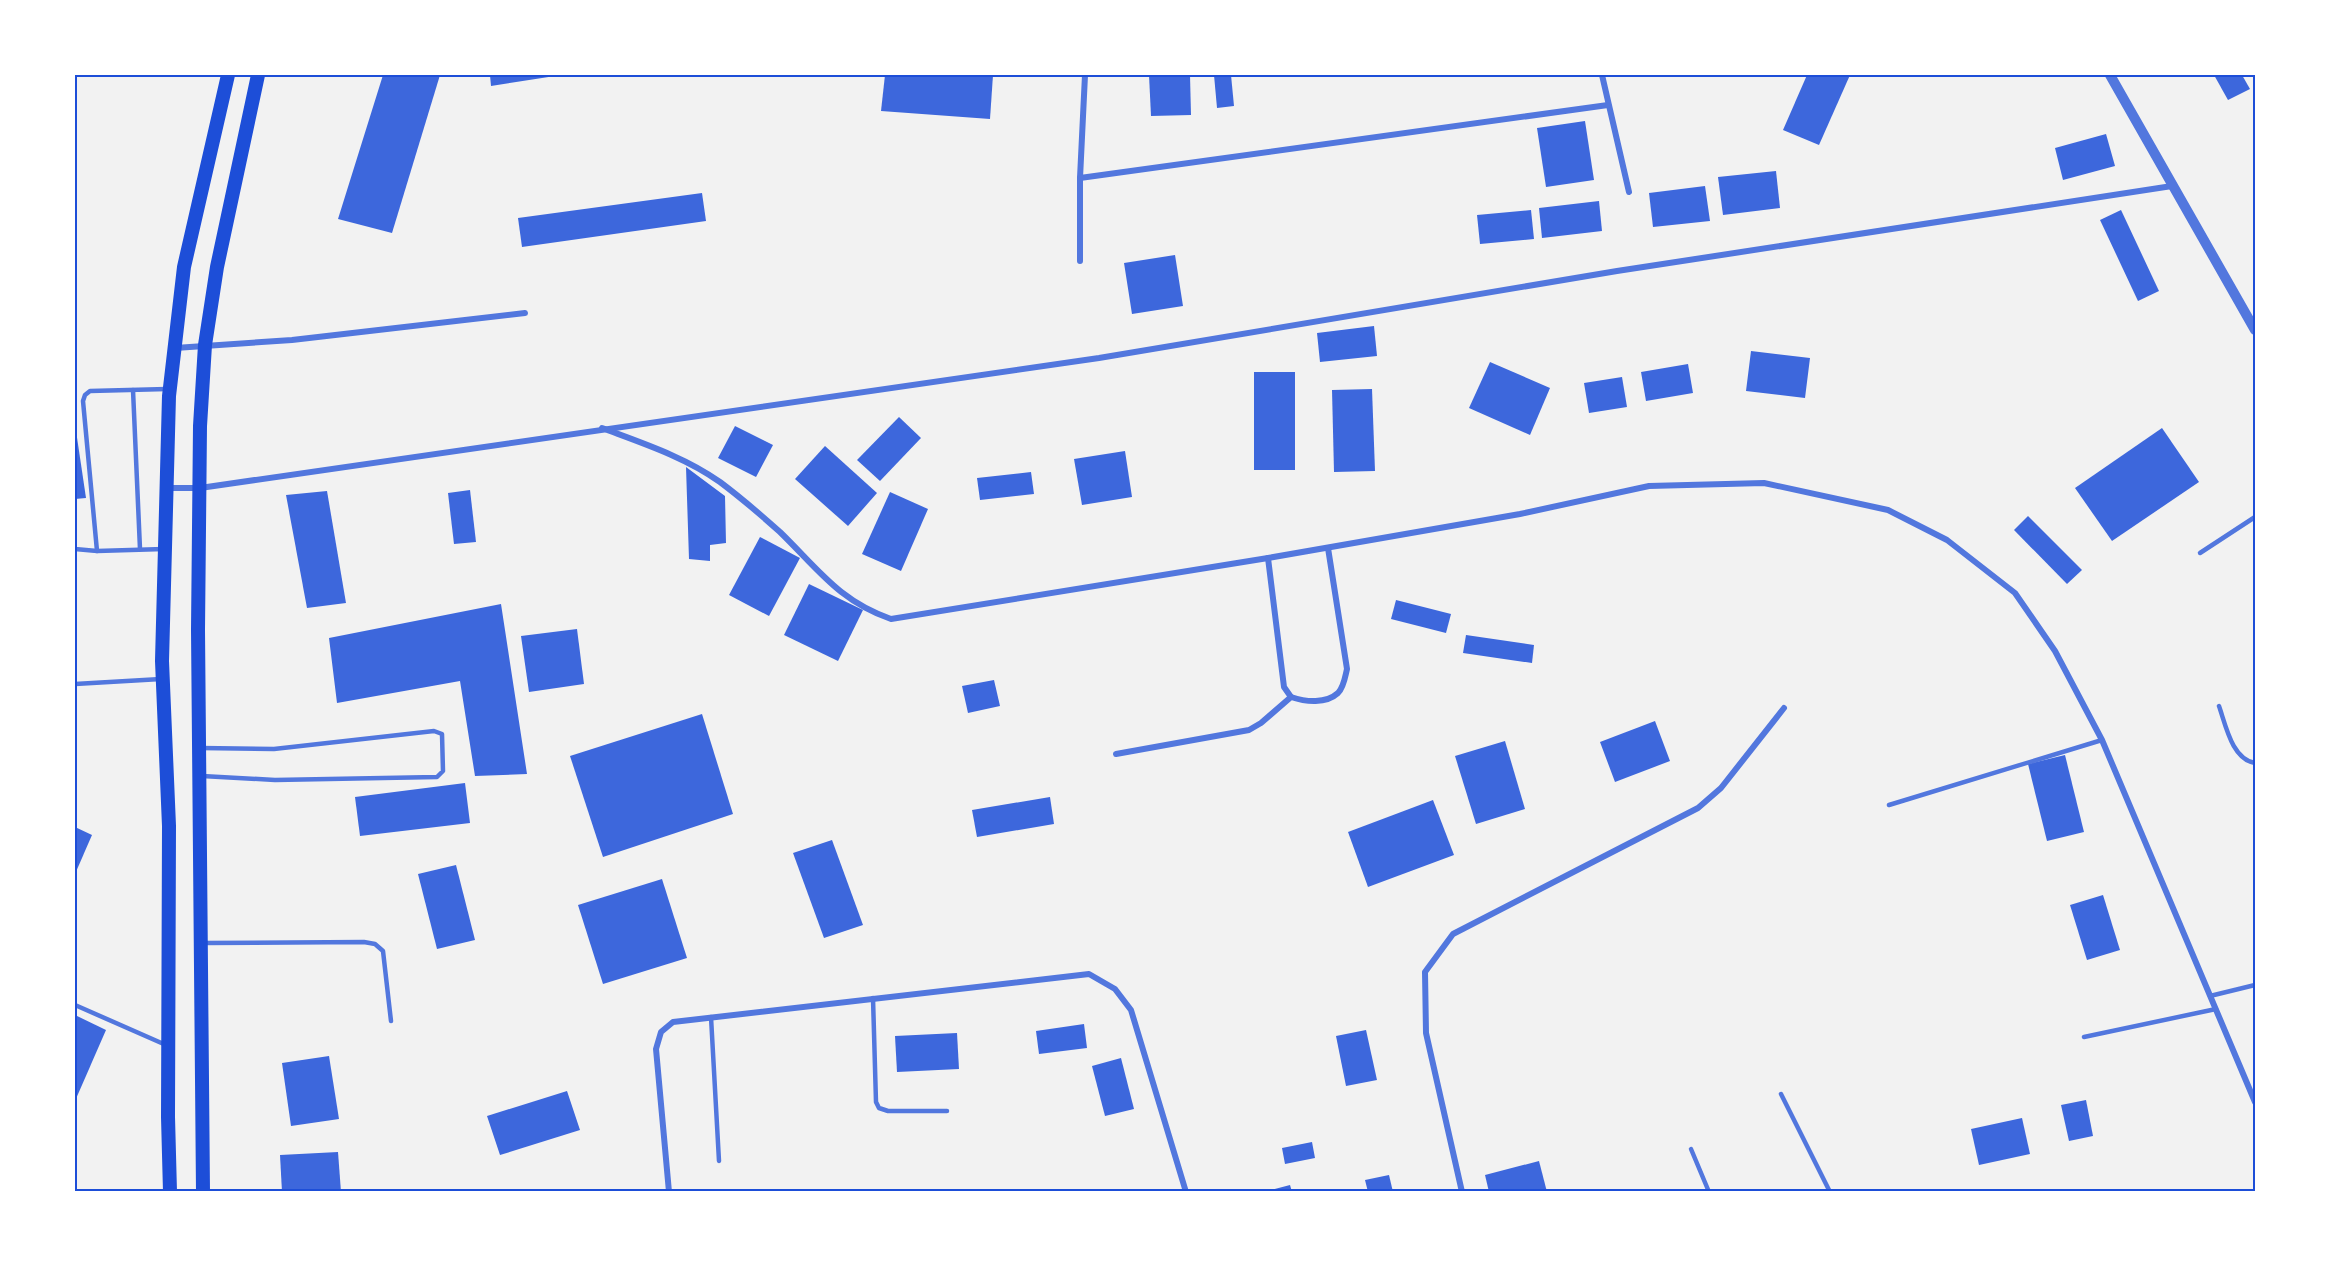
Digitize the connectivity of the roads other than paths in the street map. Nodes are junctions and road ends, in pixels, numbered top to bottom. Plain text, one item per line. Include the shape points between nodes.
1 (228, 75) edge
2 (258, 75) edge
3 (1085, 75) edge
4 (1602, 75) edge
5 (2110, 75) edge
6 (1608, 105) junction
7 (1080, 178) junction
8 (2172, 186) junction
9 (1629, 192) dead end
10 (1080, 261) dead end
11 (525, 312) dead end
12 (2255, 330) edge
13 (205, 345) junction
14 (175, 348) junction
15 (170, 389) junction
16 (133, 390) junction
17 (602, 428) junction
18 (167, 488) junction
19 (200, 488) junction
20 (2255, 516) edge
21 (1328, 548) junction
22 (75, 549) edge
23 (140, 549) junction
24 (166, 549) junction
25 (97, 550) junction
26 (2200, 553) dead end
27 (1268, 558) junction
28 (163, 679) junction
29 (75, 684) edge
30 (1291, 697) junction
31 (2219, 706) dead end
32 (1784, 708) dead end
33 (2102, 740) junction
34 (199, 748) junction
35 (1116, 754) dead end
36 (2255, 764) edge
37 (200, 776) junction
38 (1889, 805) dead end
39 (201, 943) junction
40 (2255, 985) edge
41 (2210, 996) junction
42 (873, 998) junction
43 (75, 1005) edge
44 (2216, 1009) junction
45 (711, 1017) junction
46 (391, 1021) dead end
47 (2084, 1037) dead end
48 (168, 1046) junction
49 (1781, 1094) dead end
50 (2254, 1100) edge
51 (947, 1111) dead end
52 (1691, 1149) dead end
53 (718, 1161) dead end
54 (170, 1192) edge
55 (203, 1192) edge
56 (669, 1192) edge
57 (1186, 1192) edge
58 (1462, 1192) edge
59 (1709, 1192) edge
60 (1830, 1192) edge

1 - 14 highway via 184,267
2 - 13 highway via 217,267
3 - 7 street
4 - 6 street
5 - 8 street
6 - 7 street
6 - 9 street
7 - 10 street
8 - 12 street
8 - 17 street via 1617,271 1099,358
11 - 13 street via 292,340
13 - 14 street
13 - 19 highway
14 - 15 highway
15 - 16 lane
15 - 18 highway
16 - 23 lane
16 - 25 lane via 90,391 82,401
17 - 19 street
17 - 27 street via 663,451 719,481 778,531 834,588 868,611 891,619
18 - 19 street
18 - 24 highway
19 - 34 highway
20 - 26 lane
21 - 27 street
21 - 30 street via 1347,669 1344,683 1339,693 1317,701
21 - 33 street via 1520,514 1649,486 1764,483 1888,510 1947,540 2015,593 2055,651
22 - 25 lane
23 - 24 lane
23 - 25 lane
24 - 28 highway
27 - 30 street via 1284,687
28 - 29 lane
28 - 48 highway via 169,826
30 - 35 street via 1249,730
31 - 36 lane via 2234,746 2244,760
32 - 58 street via 1721,788 1698,808 1453,934 1425,972 1426,1033
33 - 38 lane
33 - 41 street
34 - 37 highway
34 - 37 lane via 274,749 434,731 442,734 443,771 437,777 275,780
37 - 39 highway
39 - 46 lane via 375,944 382,951
39 - 55 highway
40 - 41 lane
41 - 44 street
42 - 45 street
42 - 51 lane via 879,1107 888,1111
42 - 57 street via 1089,974 1115,989 1131,1010
43 - 48 lane
44 - 47 lane
44 - 50 street
45 - 53 lane
45 - 56 street via 666,1026 656,1049
48 - 54 highway
49 - 60 lane
52 - 59 lane

